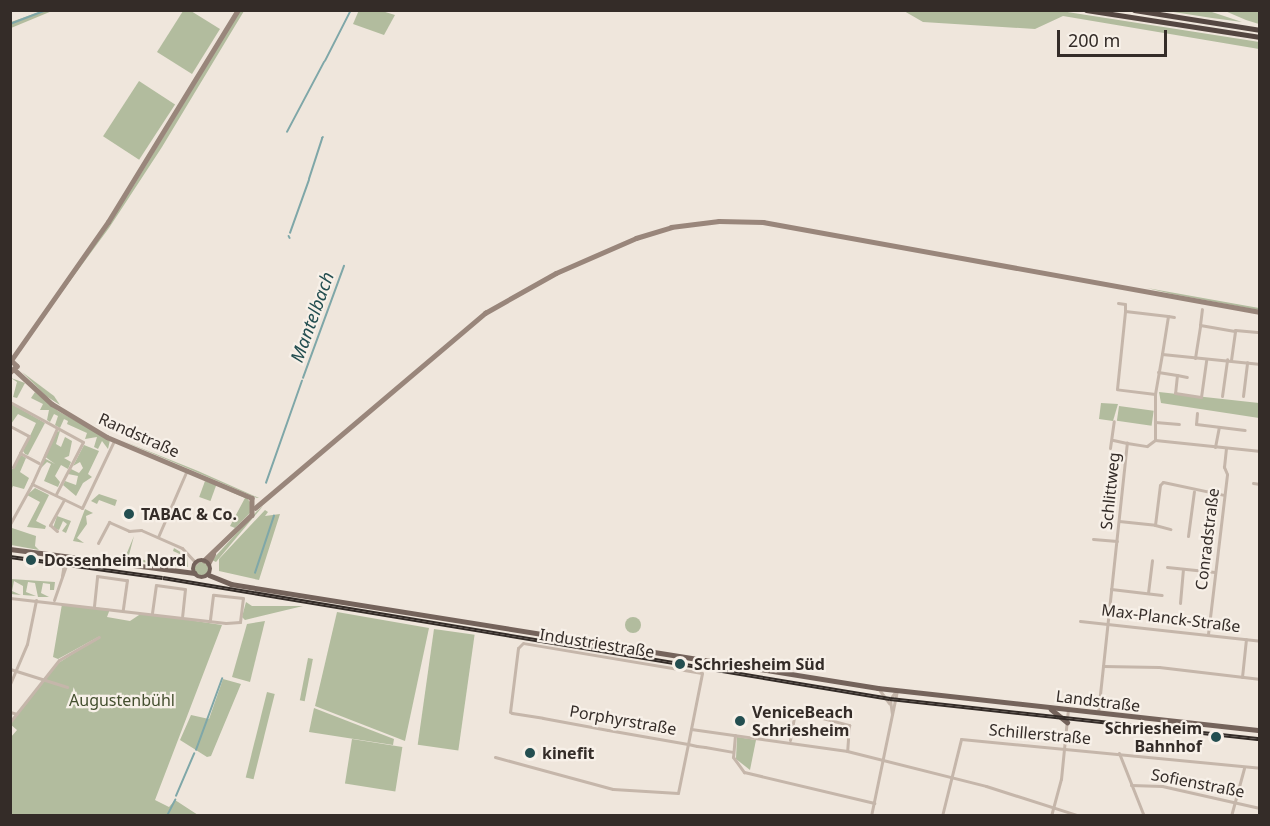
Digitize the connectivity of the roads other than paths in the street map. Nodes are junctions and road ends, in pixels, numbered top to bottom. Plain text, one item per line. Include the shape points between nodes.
1 (238, 10) edge
2 (1086, 10) edge
3 (1134, 10) edge
4 (1260, 30) edge
5 (1260, 37) edge
6 (1118, 303) dead end
7 (1202, 309) dead end
8 (1125, 311) junction
9 (1260, 312) edge
10 (1168, 316) junction
11 (1174, 317) dead end
12 (1200, 325) junction
13 (1234, 331) junction
14 (1260, 332) edge
15 (1162, 354) junction
16 (1195, 358) junction
17 (11, 359) edge
18 (1206, 360) junction
19 (1229, 360) junction
20 (1247, 362) junction
21 (1260, 364) edge
22 (13, 372) edge
23 (1158, 372) junction
24 (1177, 375) junction
25 (1187, 376) dead end
26 (1155, 394) junction
27 (1222, 396) dead end
28 (1243, 396) dead end
29 (10, 402) edge
30 (1197, 413) dead end
31 (1114, 421) dead end
32 (1155, 422) junction
33 (1179, 424) dead end
34 (10, 426) edge
35 (1219, 427) junction
36 (57, 428) junction
37 (1245, 430) dead end
38 (114, 440) junction
39 (1113, 440) junction
40 (1155, 440) junction
41 (1127, 443) junction
42 (1215, 447) junction
43 (1110, 448) dead end
44 (1226, 448) junction
45 (1260, 451) edge
46 (20, 453) junction
47 (39, 463) junction
48 (13, 467) dead end
49 (187, 470) junction
50 (1253, 483) dead end
51 (32, 484) junction
52 (1260, 484) edge
53 (1194, 491) junction
54 (56, 495) junction
55 (1224, 495) junction
56 (268, 499) junction
57 (64, 500) junction
58 (254, 501) junction
59 (254, 510) junction
60 (12, 516) edge
61 (1119, 521) junction
62 (10, 524) edge
63 (1155, 525) junction
64 (1170, 529) dead end
65 (57, 531) dead end
66 (1188, 536) dead end
67 (158, 537) junction
68 (1093, 539) dead end
69 (1117, 541) junction
70 (98, 543) dead end
71 (10, 549) edge
72 (57, 556) junction
73 (67, 557) junction
74 (1152, 560) dead end
75 (206, 562) junction
76 (195, 563) junction
77 (62, 564) junction
78 (1167, 567) dead end
79 (1184, 569) junction
80 (1215, 572) junction
81 (194, 573) junction
82 (208, 575) junction
83 (62, 576) junction
84 (1111, 589) junction
85 (1148, 593) junction
86 (1162, 595) dead end
87 (10, 597) edge
88 (36, 600) junction
89 (54, 600) junction
90 (1180, 603) dead end
91 (94, 606) junction
92 (123, 610) junction
93 (152, 613) junction
94 (182, 617) junction
95 (210, 621) junction
96 (1080, 621) dead end
97 (1108, 622) junction
98 (1208, 634) junction
99 (99, 637) dead end
100 (1246, 639) junction
101 (1260, 641) edge
102 (1103, 666) junction
103 (10, 669) edge
104 (16, 672) junction
105 (1242, 678) junction
106 (1260, 680) edge
107 (43, 681) junction
108 (10, 684) edge
109 (67, 687) dead end
110 (878, 688) junction
111 (897, 691) junction
112 (889, 703) junction
113 (1048, 707) junction
114 (1068, 709) junction
115 (509, 711) joint
116 (10, 712) edge
117 (1098, 713) junction
118 (17, 714) junction
119 (892, 716) junction
120 (10, 722) edge
121 (1067, 722) junction
122 (691, 729) junction
123 (1260, 730) edge
124 (735, 735) junction
125 (790, 740) junction
126 (688, 744) junction
127 (1065, 748) junction
128 (847, 751) junction
129 (733, 752) junction
130 (1118, 753) junction
131 (495, 757) dead end
132 (884, 760) junction
133 (1244, 768) junction
134 (1260, 768) edge
135 (951, 777) junction
136 (1131, 785) junction
137 (1234, 802) junction
138 (874, 803) junction
139 (1054, 807) junction
140 (1260, 807) edge
141 (871, 816) edge
142 (942, 816) edge
143 (1051, 816) edge
144 (1080, 816) edge
145 (1144, 816) edge
146 (1231, 816) edge

1 - 17 street via 108,222
2 - 5 highway
3 - 4 highway
6 - 8 street via 1125,304
7 - 12 street
8 - 10 street
8 - 26 street via 1117,389
9 - 56 street via 763,222 730,220 671,227 556,273 485,313
10 - 11 street
10 - 15 street
12 - 13 street
12 - 16 street
13 - 14 street
13 - 19 street
15 - 16 street
15 - 23 street
16 - 18 street
17 - 22 street via 17,364
18 - 19 street
18 - 24 street via 1201,397 1175,393
19 - 20 street
19 - 27 street
20 - 21 street
20 - 28 street
22 - 38 street, Randstraße via 52,404
23 - 24 street
23 - 26 street
24 - 25 street
26 - 32 street
29 - 36 street
30 - 35 street via 1196,424
31 - 39 street, Schlittweg
32 - 33 street
32 - 40 street
34 - 46 street via 29,435
35 - 37 street
35 - 42 street
36 - 47 street
36 - 54 street via 83,442
38 - 49 street, Randstraße
38 - 57 street via 86,504 82,508
39 - 41 street, Schlittweg
39 - 43 street, Schlittweg
40 - 41 street, Schlittweg via 1147,446
40 - 42 street, Schlittweg
41 - 61 street, Schlittweg
42 - 44 street, Schlittweg
44 - 45 street, Schlittweg
44 - 55 street, Conradstraße
46 - 47 street
46 - 48 street
47 - 51 street
49 - 58 street, Randstraße
49 - 67 street
50 - 52 street
51 - 54 street
51 - 60 street
53 - 55 street
53 - 63 street via 1161,483
53 - 66 street
54 - 57 street
55 - 80 street, Conradstraße
56 - 58 street
56 - 59 street
57 - 65 street via 50,525
58 - 59 street
59 - 75 street
60 - 62 street
61 - 63 street
61 - 69 street, Schlittweg
63 - 64 street
67 - 70 street via 108,522
67 - 76 street via 182,548
68 - 69 street, Schlittweg
69 - 84 street, Schlittweg
71 - 72 main road, Landstraße
72 - 73 main road, Landstraße
72 - 77 street
73 - 77 street
73 - 81 main road, Landstraße
73 - 83 street
74 - 85 street
75 - 76 main road
75 - 82 main road
76 - 81 main road
77 - 83 street
78 - 79 street
79 - 80 street
79 - 90 street
80 - 98 street, Conradstraße
81 - 82 main road, Landstraße via 201,578
82 - 110 main road, Landstraße via 231,584
83 - 89 street
84 - 85 street
84 - 97 street, Schlittweg
85 - 86 street
87 - 88 street
88 - 89 street
88 - 104 street
89 - 91 street
91 - 92 street
91 - 92 street via 97,576 127,580
92 - 93 street
93 - 94 street
93 - 94 street via 156,585 185,589
94 - 95 street
95 - 95 street via 213,595 243,598 240,622
96 - 97 street, Max-Planck-Straße
97 - 98 street, Max-Planck-Straße
97 - 102 street, Schlittweg
98 - 100 street, Max-Planck-Straße
99 - 107 street via 63,657
100 - 101 street, Max-Planck-Straße
100 - 105 street
102 - 105 street
102 - 117 street, Schlittweg
103 - 104 street
104 - 107 street
104 - 108 street
105 - 106 street
107 - 109 street
107 - 118 street
110 - 111 main road, Landstraße
110 - 112 street
111 - 112 street
111 - 113 main road, Landstraße
111 - 119 street
112 - 119 street
113 - 114 main road, Landstraße
113 - 121 main road
114 - 117 main road, Landstraße
114 - 121 street
115 - 122 street, Industriestraße via 518,648 523,643 702,673
115 - 126 street, Porphyrstraße
116 - 118 street
117 - 123 main road, Landstraße
118 - 120 street
119 - 132 street
121 - 127 street
122 - 124 street
122 - 126 street
124 - 125 street
124 - 129 street
125 - 128 street
125 - 128 street via 794,717 803,713 849,725
126 - 129 street, Porphyrstraße
126 - 131 street via 678,793 613,789
127 - 130 street, Schillerstraße
127 - 135 street, Schillerstraße via 961,739
127 - 139 street
128 - 132 street
129 - 138 street via 736,765 744,772
130 - 133 street, Schillerstraße
130 - 136 street
132 - 135 street
132 - 138 street
133 - 134 street, Schillerstraße
133 - 137 street
135 - 139 street
135 - 142 street
136 - 137 street, Sofienstraße via 1162,786
136 - 145 street
137 - 140 street, Sofienstraße
137 - 146 street
138 - 141 street
139 - 143 street
139 - 144 street

